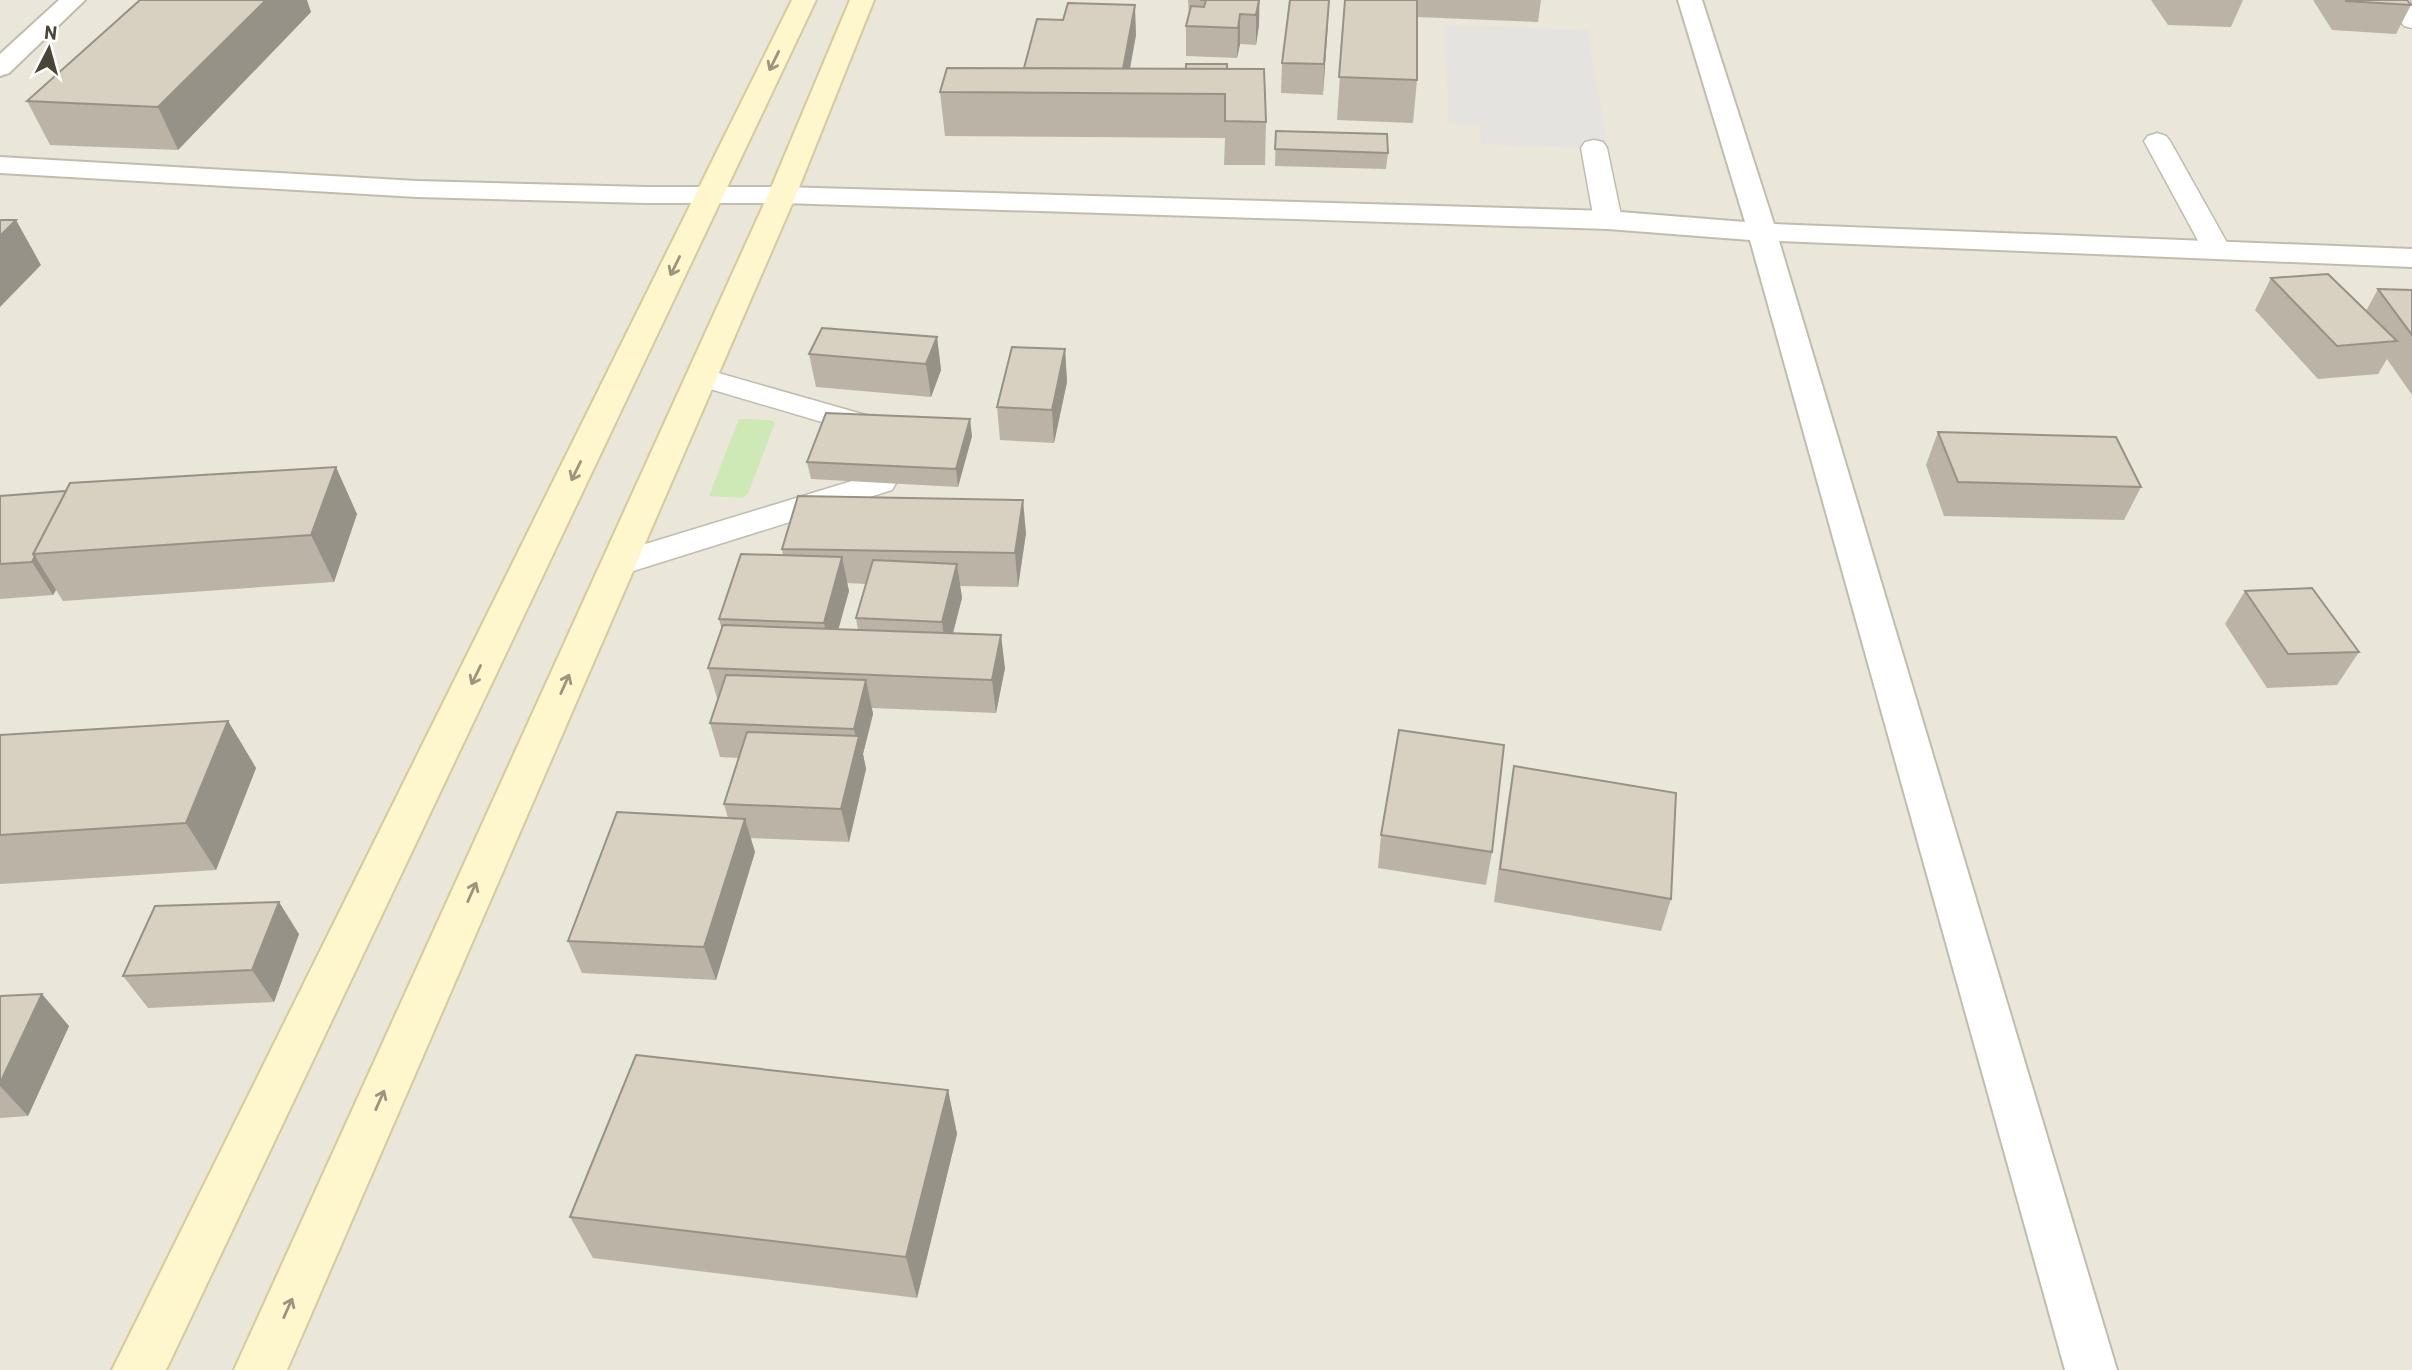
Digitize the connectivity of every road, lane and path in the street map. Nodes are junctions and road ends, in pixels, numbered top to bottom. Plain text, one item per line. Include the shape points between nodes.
1 (73, 0) edge
2 (804, 0) edge
3 (862, 0) edge
4 (1690, 0) edge
5 (2397, 0) edge
6 (2412, 21) edge
7 (0, 68) edge
8 (2157, 141) dead end
9 (1594, 148) dead end
10 (0, 165) edge
11 (710, 194) junction
12 (782, 195) junction
13 (1608, 220) junction
14 (1762, 232) junction
15 (2216, 248) junction
16 (2412, 258) edge
17 (701, 377) junction
18 (618, 564) junction
19 (138, 1370) edge
20 (260, 1370) edge
21 (2091, 1370) edge

1 - 7 street
2 -> 11 street
3 - 12 street
4 - 14 street
5 - 6 lane
8 - 15 lane
9 - 13 lane
10 - 11 street via 417,189
11 - 12 street
11 -> 19 street
12 - 13 street
12 - 17 street
13 - 14 street
14 - 15 street
14 - 21 street
15 - 16 street
17 - 18 street
17 - 18 lane via 893,433 880,482
20 -> 18 street

